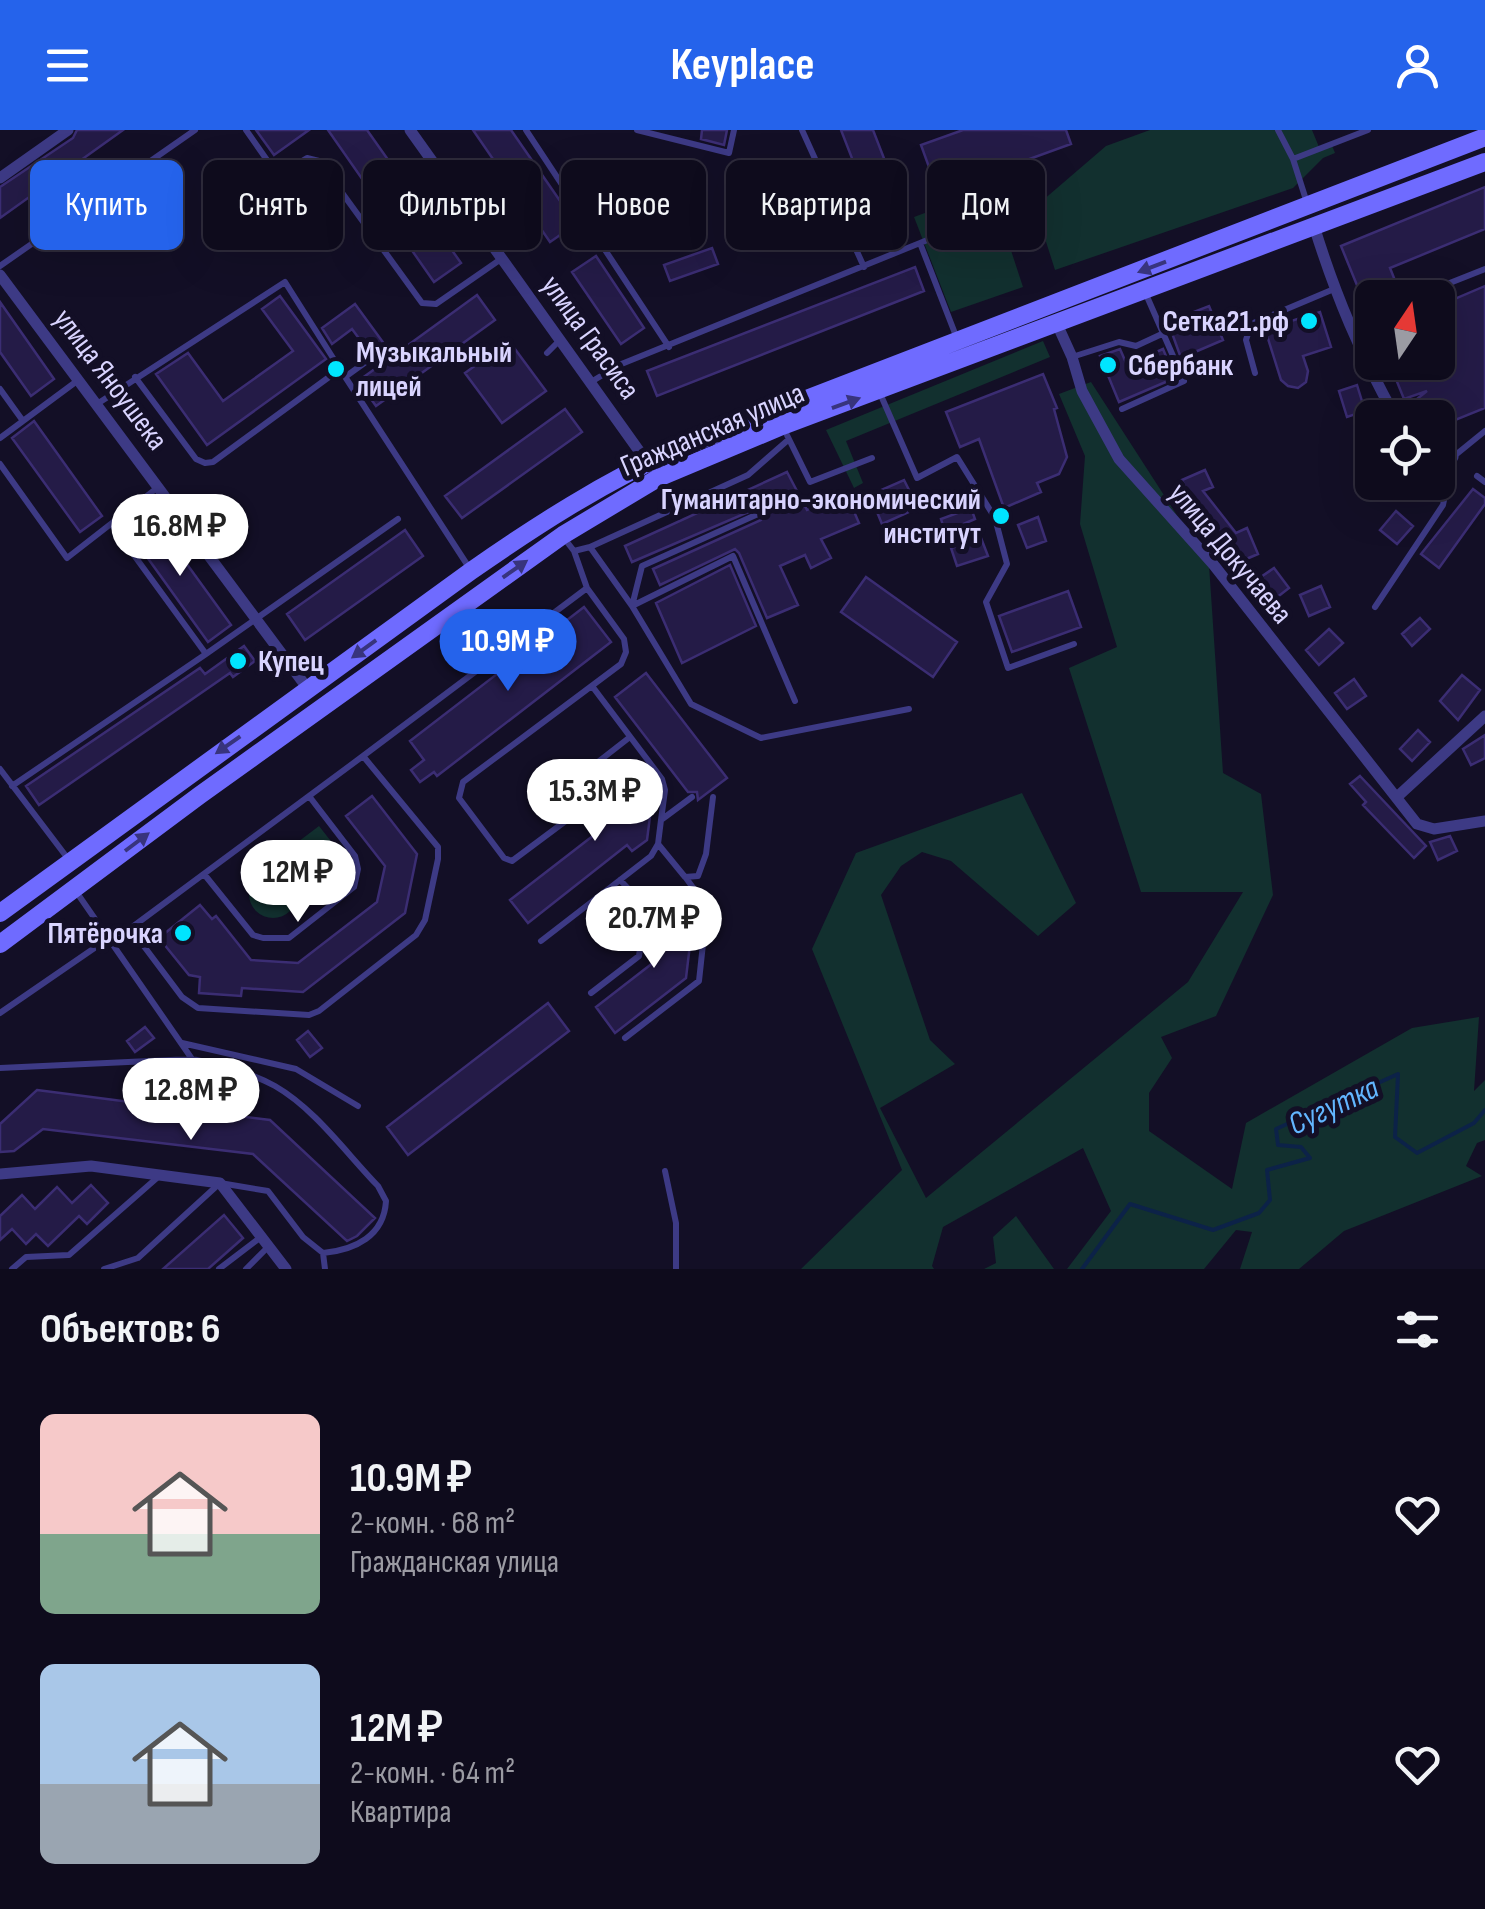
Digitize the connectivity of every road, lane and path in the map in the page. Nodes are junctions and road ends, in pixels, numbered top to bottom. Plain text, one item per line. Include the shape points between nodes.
1 (68, 130) edge
2 (195, 130) edge
3 (246, 130) edge
4 (410, 130) edge
5 (526, 130) edge
6 (637, 130) edge
7 (734, 130) edge
8 (802, 130) edge
9 (1278, 130) edge
10 (1368, 130) edge
11 (1485, 137) edge
12 (1294, 160) junction
13 (1485, 162) edge
14 (0, 178) edge
15 (1308, 206) junction
16 (1314, 226) junction
17 (927, 240) edge
18 (920, 243) junction
19 (502, 258) junction
20 (0, 266) edge
21 (864, 267) junction
22 (1485, 269) edge
23 (0, 275) edge
24 (1455, 281) edge
25 (1334, 288) junction
26 (1144, 290) junction
27 (1057, 324) junction
28 (1164, 333) junction
29 (560, 340) junction
30 (958, 342) junction
31 (669, 347) junction
32 (547, 353) dead end
33 (1072, 356) junction
34 (370, 359) dead end
35 (342, 373) junction
36 (1255, 373) dead end
37 (135, 378) junction
38 (78, 380) junction
39 (590, 383) junction
40 (0, 390) edge
41 (879, 391) junction
42 (1386, 400) edge
43 (96, 405) junction
44 (1122, 408) dead end
45 (23, 421) junction
46 (1485, 431) edge
47 (785, 433) junction
48 (0, 438) edge
49 (1455, 455) edge
50 (872, 458) dead end
51 (0, 464) edge
52 (653, 470) junction
53 (1476, 476) dead end
54 (1485, 482) edge
55 (158, 488) junction
56 (1444, 500) edge
57 (758, 514) dead end
58 (398, 519) dead end
59 (112, 525) junction
60 (563, 535) junction
61 (590, 547) junction
62 (574, 552) junction
63 (471, 571) junction
64 (587, 588) junction
65 (632, 606) junction
66 (1374, 606) dead end
67 (254, 617) junction
68 (1074, 644) dead end
69 (206, 654) junction
70 (592, 686) junction
71 (308, 689) junction
72 (795, 701) dead end
73 (322, 707) junction
74 (909, 709) dead end
75 (1485, 716) edge
76 (630, 737) junction
77 (363, 756) junction
78 (0, 770) edge
79 (12, 786) junction
80 (309, 796) junction
81 (692, 797) dead end
82 (713, 798) dead end
83 (1396, 798) junction
84 (661, 820) junction
85 (1485, 821) edge
86 (658, 844) junction
87 (70, 862) junction
88 (204, 874) junction
89 (686, 878) junction
90 (620, 880) junction
91 (75, 889) junction
92 (0, 913) edge
93 (131, 929) junction
94 (111, 940) junction
95 (541, 942) dead end
96 (0, 944) edge
97 (591, 993) dead end
98 (0, 1013) edge
99 (625, 1038) dead end
100 (181, 1043) junction
101 (192, 1059) junction
102 (0, 1068) edge
103 (358, 1106) dead end
104 (665, 1171) dead end
105 (0, 1174) edge
106 (158, 1176) junction
107 (220, 1183) junction
108 (266, 1241) junction
109 (322, 1253) junction
110 (12, 1269) edge
111 (104, 1269) edge
112 (219, 1269) edge
113 (246, 1269) edge
114 (286, 1269) edge
115 (325, 1269) edge
116 (676, 1269) edge

1 - 14 street
2 - 20 lane
3 - 19 lane via 274,170 286,172 307,158 319,161 422,303 436,304
4 - 19 street, улица Грасиса
5 - 31 lane
6 - 7 lane via 729,153
8 - 21 lane
9 - 12 lane
10 - 12 lane
11 - 15 main road, Гражданская улица
12 - 15 lane
13 - 16 main road, Гражданская улица
15 - 16 main road
15 -> 30 main road, Гражданская улица
16 - 25 street
16 - 26 main road, Гражданская улица
17 - 18 lane
18 - 21 lane
18 - 30 lane
19 - 29 street, улица Грасиса
21 - 31 lane
22 - 24 lane
23 - 38 street, улица Яноушека
25 - 36 lane via 1251,324 1246,340
25 - 42 street
26 - 27 main road, Гражданская улица
26 - 28 lane
27 - 33 street, улица Докучаева
27 - 41 main road, Гражданская улица
28 - 33 lane via 1136,346 1119,342
28 - 44 lane via 1184,380
29 - 32 lane
29 - 39 street, улица Грасиса
30 - 52 main road, Гражданская улица
31 - 39 lane
33 - 83 street, улица Докучаева via 1082,391 1118,459 1213,564
34 - 35 lane
35 - 37 lane via 206,463
35 - 37 lane via 284,282
35 - 63 lane
37 - 43 lane
38 - 43 street, улица Яноушека
38 - 45 lane
39 - 52 street, улица Грасиса
40 - 45 lane
47 -> 41 main road, Гражданская улица
41 - 68 lane via 917,478 957,457 995,518 1008,564 986,602 1008,668
43 - 55 street, улица Яноушека
45 - 48 lane
46 - 49 lane
47 - 50 lane via 810,482
47 - 52 main road, Гражданская улица
47 - 61 lane via 748,475
51 - 59 lane via 67,558
52 - 60 main road, Гражданская улица
52 - 63 main road, Гражданская улица via 549,518
53 - 54 lane
55 - 59 lane
55 - 67 street, улица Яноушека
56 - 66 lane
57 - 65 lane via 642,566
58 - 67 lane
59 - 69 lane
60 - 62 lane
73 -> 60 main road, Гражданская улица
61 - 62 lane
61 - 65 lane
62 - 64 lane
63 -> 71 main road, Гражданская улица
64 - 70 lane via 626,645 621,664
64 - 77 lane
65 - 72 lane via 732,556
65 - 74 lane via 690,704 760,738
67 - 69 lane
67 - 71 street, улица Яноушека
69 - 79 lane
70 - 76 lane
70 - 76 lane via 461,786 460,798 504,858 514,860 571,816 594,766
71 - 73 main road, улица Яноушека
71 -> 87 main road, Гражданская улица
91 -> 73 main road, Гражданская улица
75 - 83 street
76 - 84 lane via 664,783
77 - 80 lane
77 - 93 lane via 439,854 416,935 319,1011 298,1016 198,1008 182,997
78 - 79 lane
79 - 87 lane
80 - 88 lane
80 - 88 lane via 358,869 351,890 294,935 253,935
81 - 84 lane
82 - 89 lane via 703,862 698,876
83 - 85 street, улица Докучаева via 1425,828
84 - 86 lane
86 - 89 lane
86 - 90 lane
87 - 92 main road, Гражданская улица
88 - 93 lane
89 - 99 lane via 707,907 699,980
90 - 95 lane
90 - 97 lane via 646,907 639,956
91 - 94 lane
91 - 96 main road, Гражданская улица
93 - 94 lane
94 - 98 lane
94 - 100 lane
100 - 101 lane
100 - 103 lane via 296,1069
101 - 102 lane
101 - 109 lane via 276,1086 378,1186 386,1201 379,1228 366,1241
104 - 116 lane via 676,1224
105 - 106 street via 91,1166
106 - 107 street
106 - 110 lane via 69,1255 26,1257
107 - 108 street
107 - 109 lane via 268,1191
107 - 111 lane via 138,1258
108 - 112 lane
108 - 113 lane
108 - 114 street
109 - 115 lane

